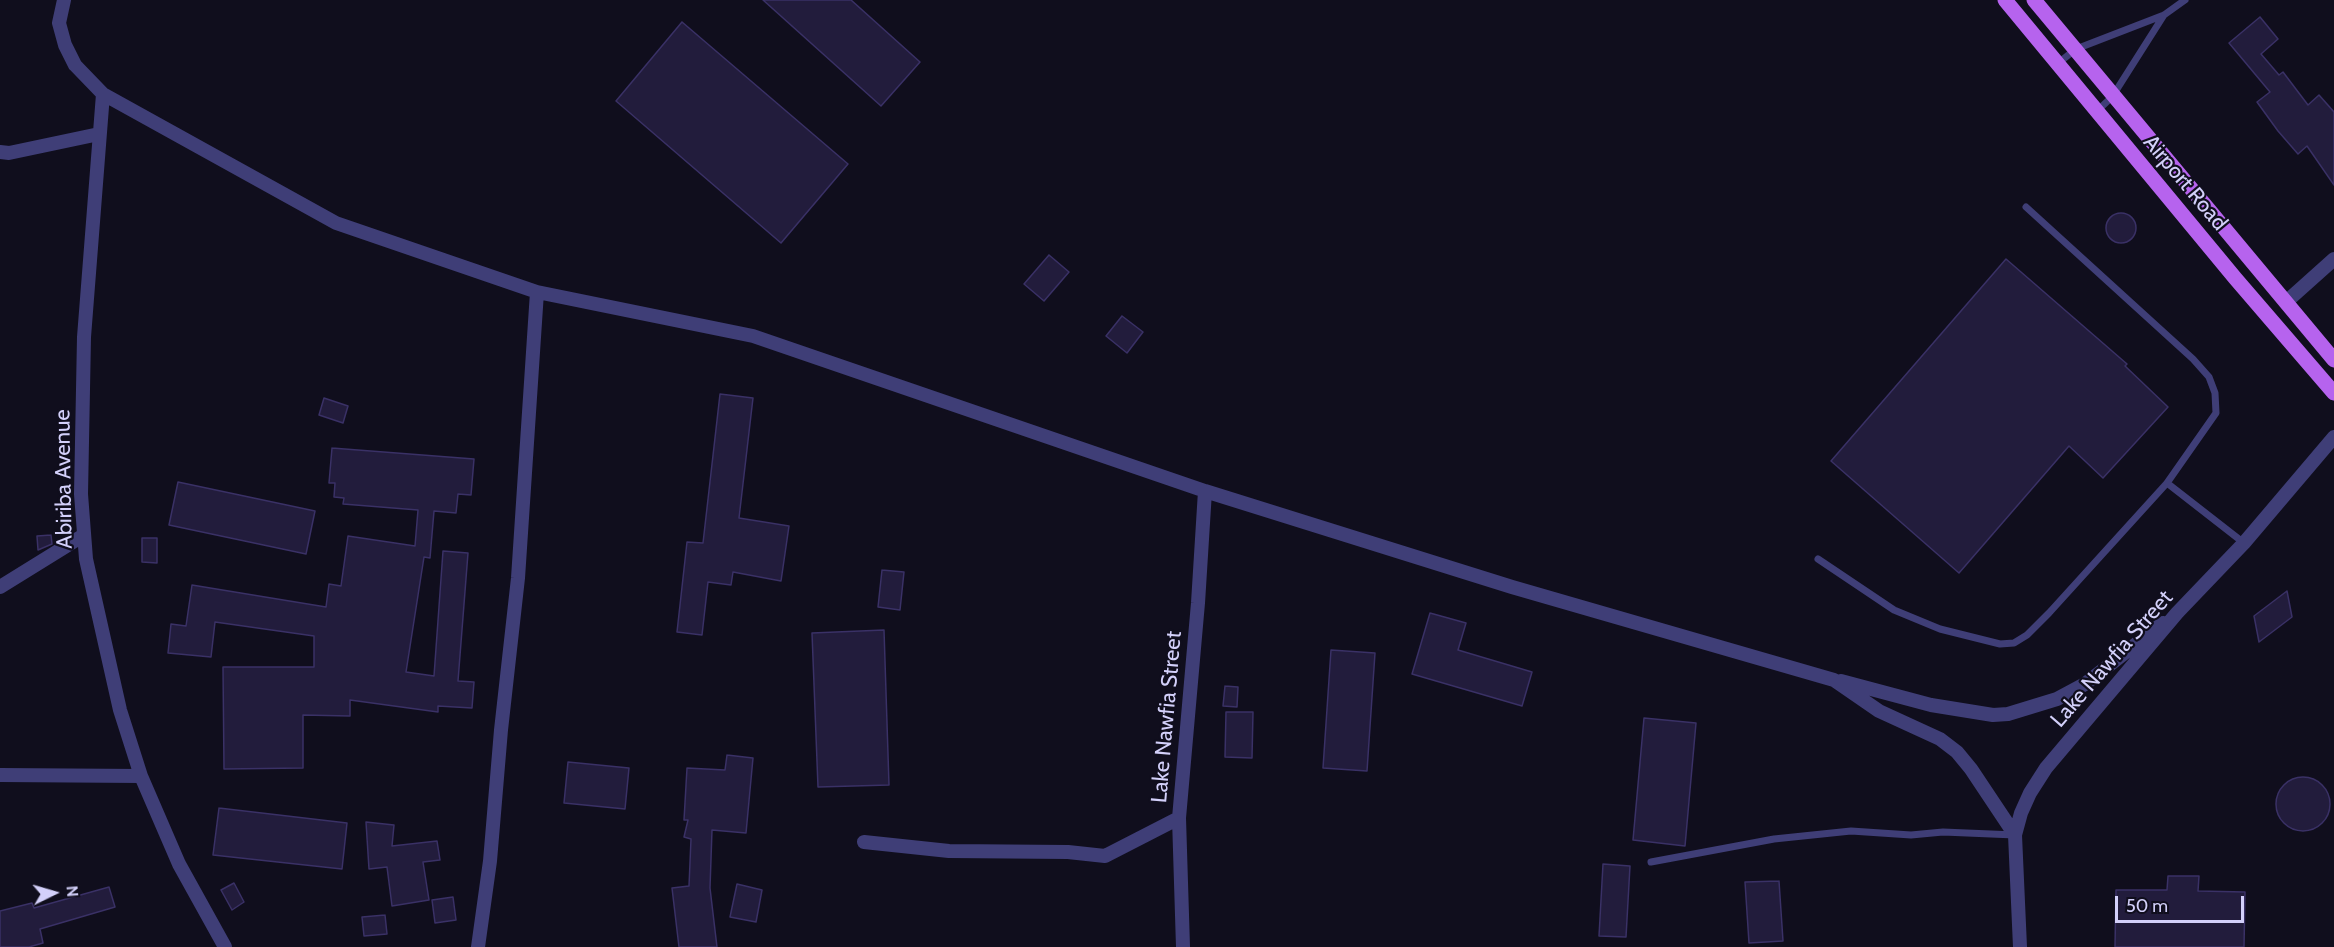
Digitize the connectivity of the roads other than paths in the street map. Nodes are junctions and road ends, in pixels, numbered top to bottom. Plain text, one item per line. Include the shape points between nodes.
1 (64, 0) edge
2 (2005, 0) edge
3 (2034, 0) edge
4 (2185, 0) edge
5 (2163, 15) junction
6 (2076, 49) junction
7 (2057, 64) junction
8 (104, 94) junction
9 (2112, 97) junction
10 (2096, 111) junction
11 (99, 134) junction
12 (0, 152) edge
13 (2026, 207) dead end
14 (2334, 259) edge
15 (537, 292) junction
16 (2286, 302) junction
17 (2334, 360) edge
18 (2334, 393) edge
19 (2334, 437) edge
20 (2167, 483) junction
21 (1205, 491) junction
22 (84, 535) junction
23 (2244, 543) junction
24 (1818, 559) dead end
25 (0, 587) edge
26 (2177, 613) junction
27 (1834, 680) junction
28 (0, 775) edge
29 (141, 776) junction
30 (1179, 818) junction
31 (2015, 835) junction
32 (864, 842) dead end
33 (1651, 862) dead end
34 (225, 947) edge
35 (478, 947) edge
36 (1183, 947) edge
37 (2020, 947) edge

1 - 8 street via 59,23 65,45 75,65
2 - 7 main road, Airport Road
3 - 6 main road, Airport Road
4 - 5 lane
5 - 6 lane
5 - 9 lane
6 - 7 lane
6 - 9 main road, Airport Road
7 - 10 main road, Airport Road
8 - 11 street, Abiriba Avenue
8 - 15 street via 336,223
9 - 10 lane
9 - 16 main road, Airport Road
10 - 18 main road, Airport Road
11 - 12 street
11 - 22 street, Abiriba Avenue via 84,337
13 - 20 lane via 2210,377 2216,393 2216,413
14 - 16 street
15 - 21 street via 753,336
15 - 35 street via 518,578
16 - 17 main road, Airport Road
19 - 23 street, Lake Nawfia Street
20 - 23 lane
20 - 24 lane via 2049,613 2014,643 2000,644 1950,632 1894,610
21 - 27 street via 1523,590
21 - 30 street, Lake Nawfia Street
22 - 25 street
22 - 29 street, Abiriba Avenue via 120,710
23 - 26 street, Lake Nawfia Street
26 - 27 street via 2085,684 2056,699 2008,714 1931,705
26 - 31 street, Lake Nawfia Street via 2046,768 2021,813
27 - 31 street via 1879,711 1940,739 1957,752
28 - 29 street
29 - 34 street, Abiriba Avenue via 178,864
30 - 32 street via 1105,855 949,851
30 - 36 street, Lake Nawfia Street
31 - 33 lane via 1851,831 1774,839
31 - 37 street, Lake Nawfia Street

